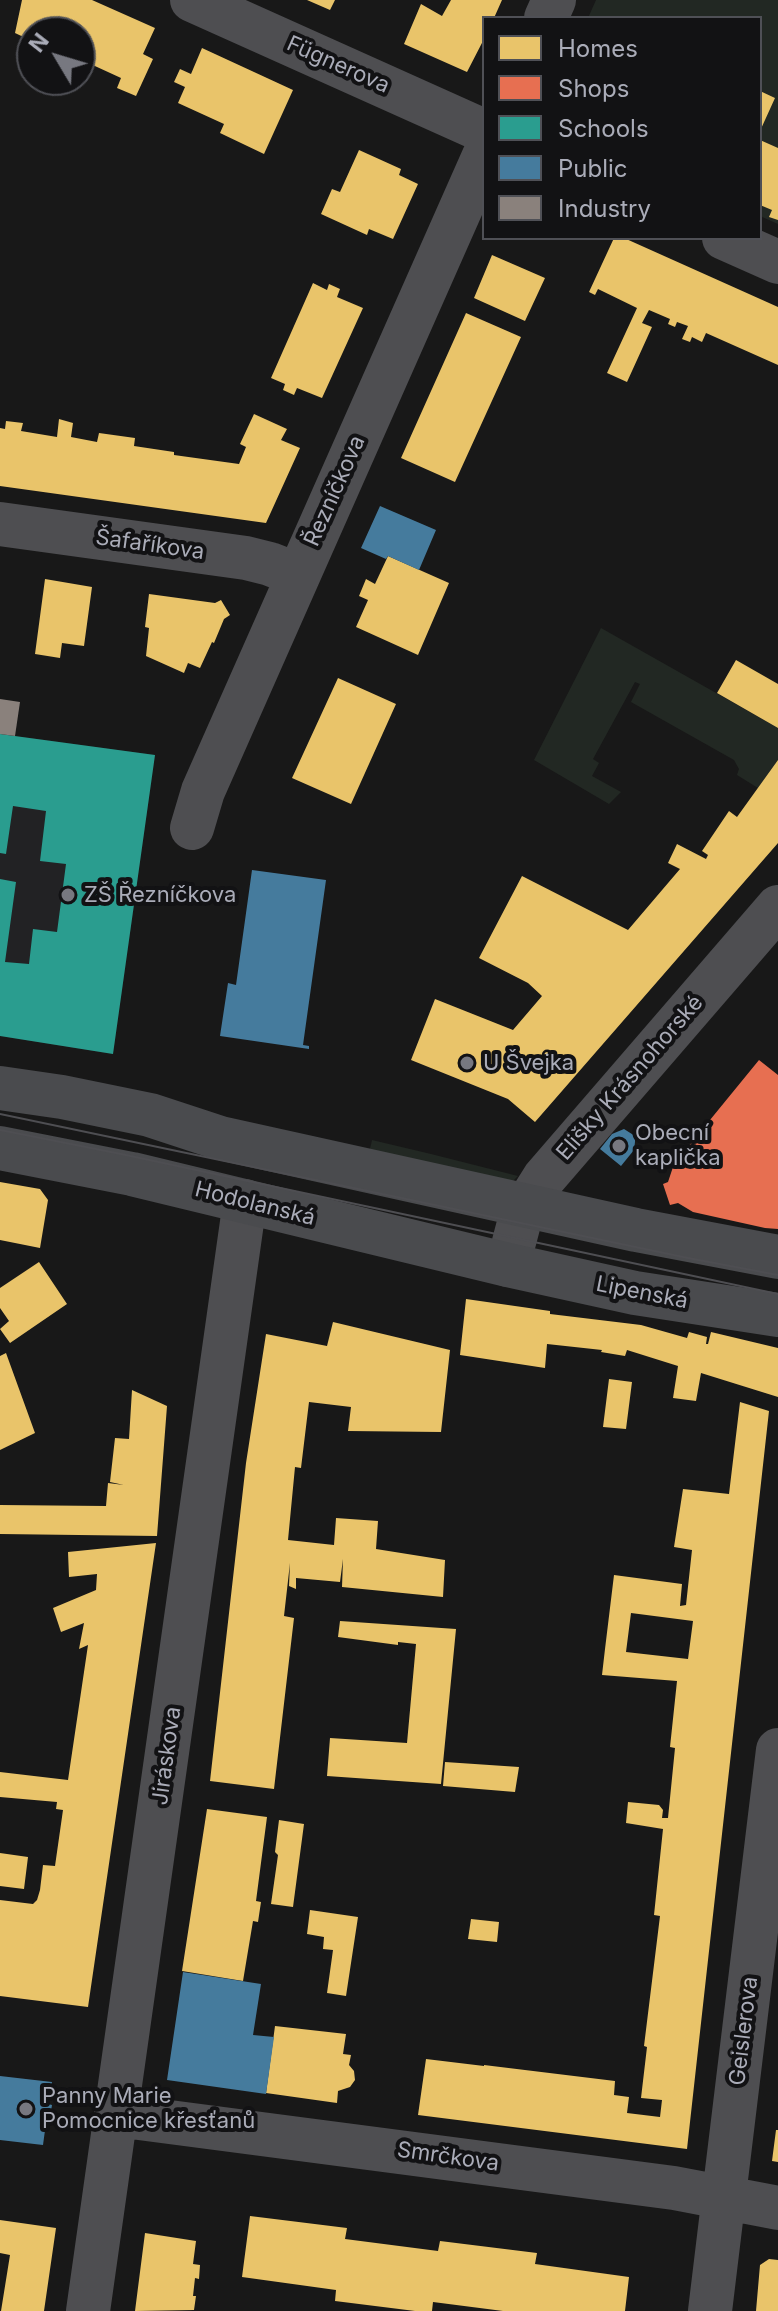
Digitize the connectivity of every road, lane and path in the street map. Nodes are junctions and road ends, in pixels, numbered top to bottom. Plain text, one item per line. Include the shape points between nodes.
1 (192, 0) edge
2 (482, 130) edge
3 (482, 161) edge
4 (728, 240) edge
5 (778, 262) edge
6 (0, 524) edge
7 (298, 575) junction
8 (192, 828) dead end
9 (778, 907) edge
10 (0, 1088) edge
11 (0, 1148) edge
12 (245, 1201) junction
13 (527, 1205) junction
14 (778, 1257) edge
15 (508, 1265) junction
16 (778, 1315) edge
17 (778, 1750) edge
18 (772, 1861) edge
19 (116, 2115) junction
20 (724, 2198) junction
21 (778, 2208) edge
22 (88, 2311) edge
23 (710, 2311) edge

1 - 2 street, Fügnerova
3 - 7 street, Řezníčkova
4 - 5 street
6 - 7 street, Šafaříkova via 246,558
7 - 8 street, Řezníčkova via 203,791
9 - 13 street, Elišky Krásnohorské via 544,1178
10 - 13 main road via 150,1115 220,1138
11 - 12 main road, Hodolanská
12 - 15 main road, Hodolanská
12 - 19 street, Jiráskova
13 - 14 main road
13 - 15 street, Elišky Krásnohorské
15 - 16 main road, Lipenská via 635,1293
17 - 18 street, Geislerova
18 - 20 street, Geislerova
19 - 20 street, Smrčkova
19 - 22 street, Jiráskova
20 - 21 street, Smrčkova
20 - 23 street, Geislerova

